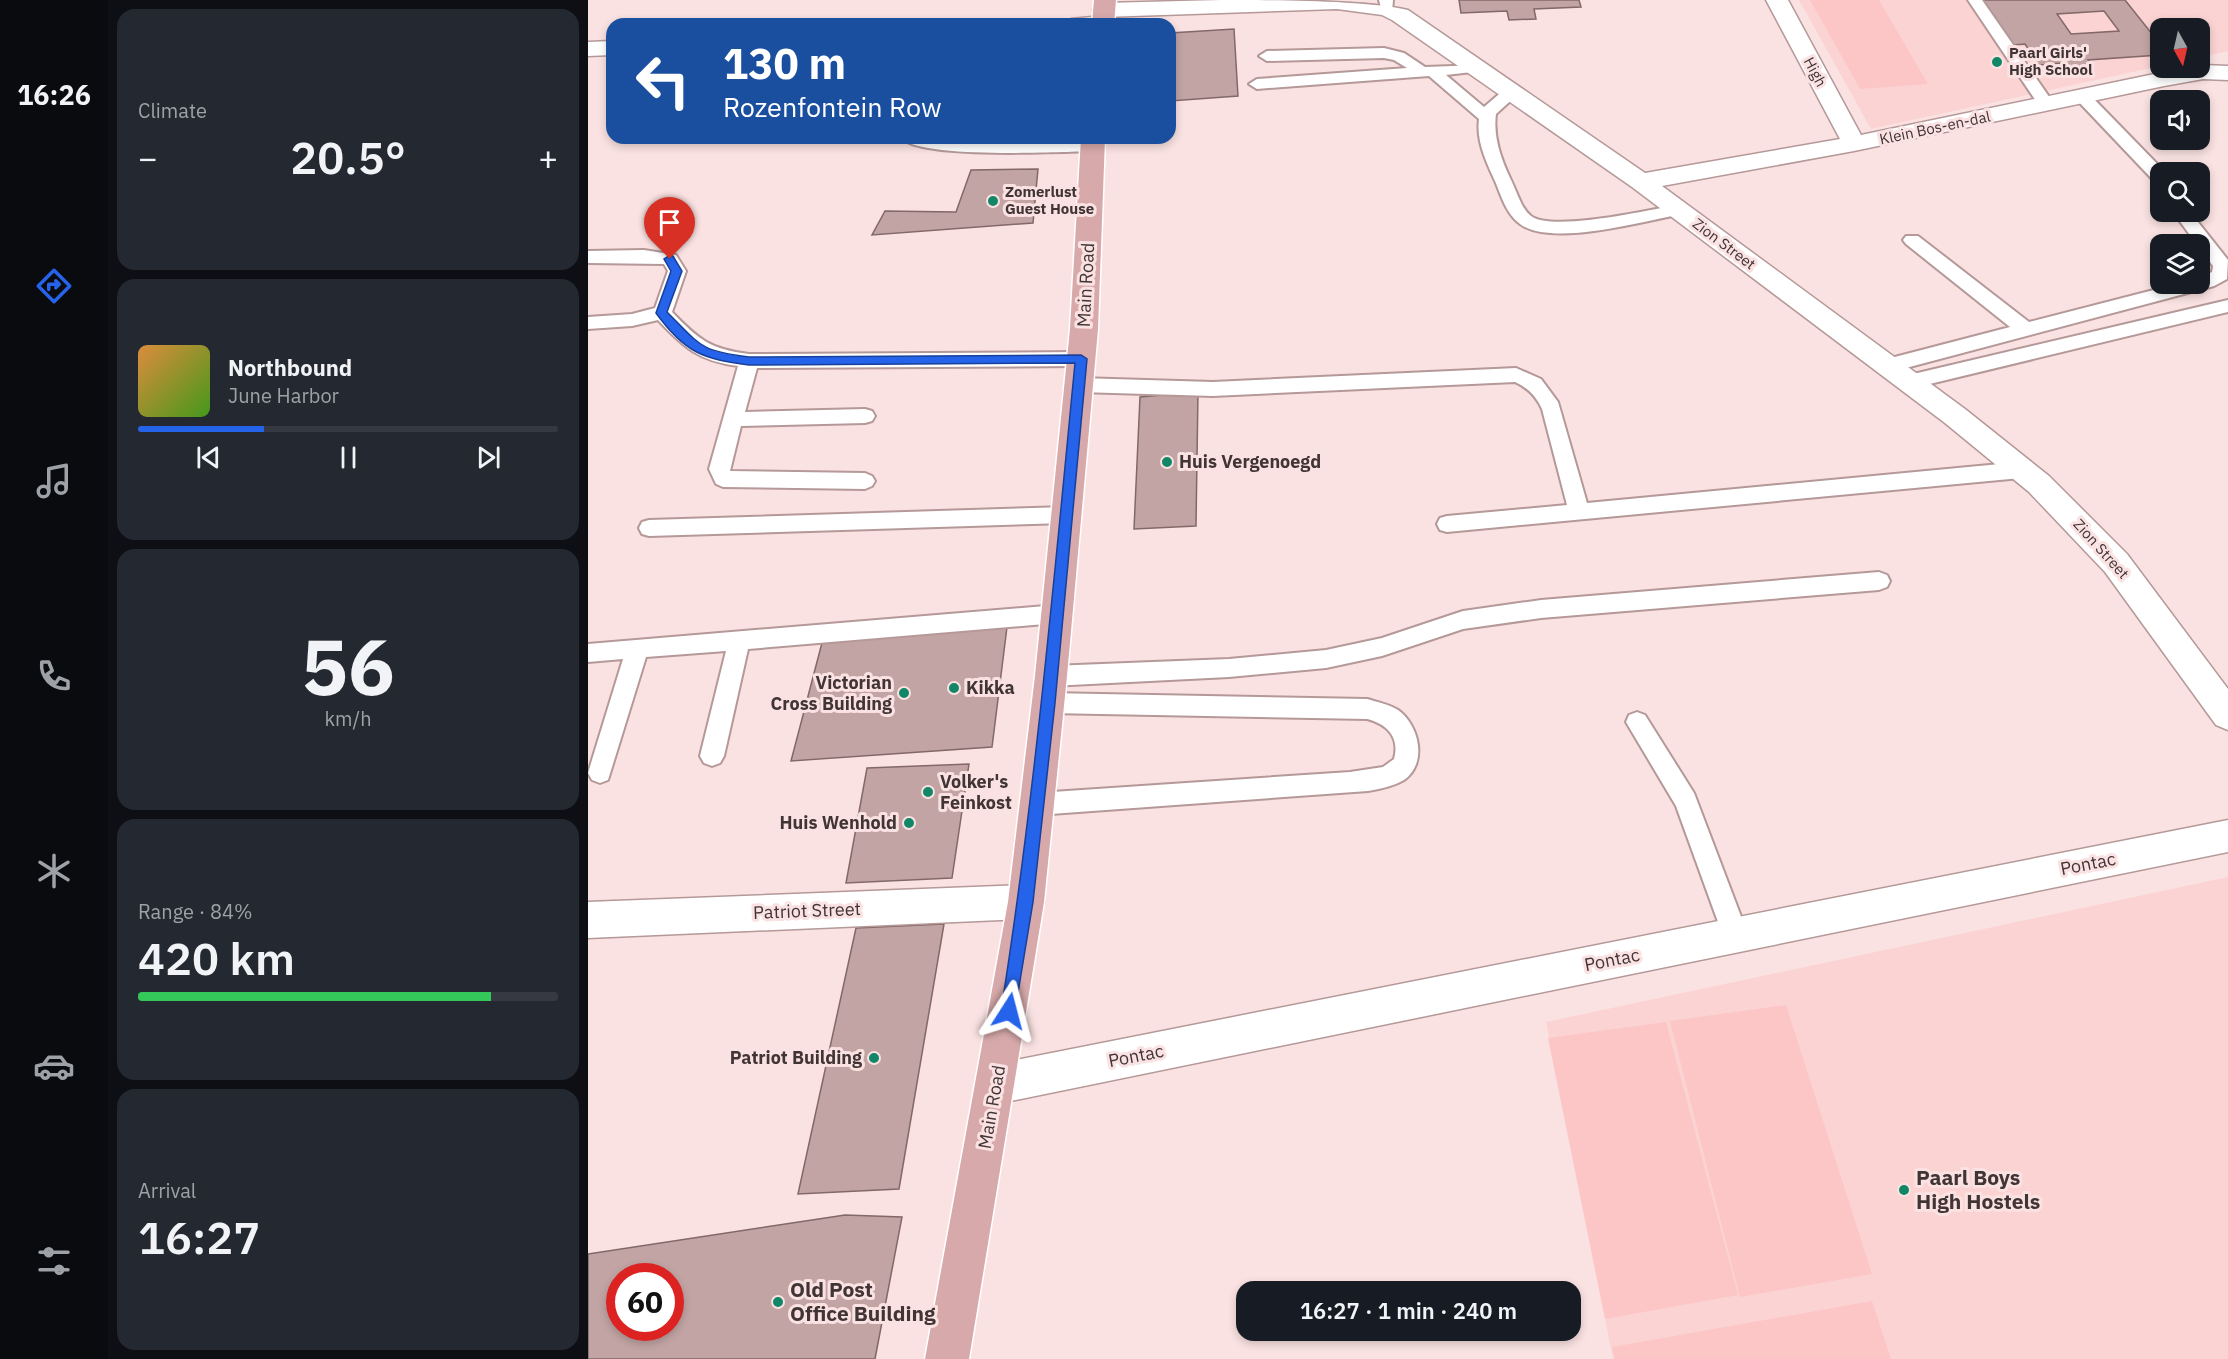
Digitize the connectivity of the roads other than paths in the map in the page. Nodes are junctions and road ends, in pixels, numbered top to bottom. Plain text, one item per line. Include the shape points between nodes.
1 (1777, 0) edge
2 (1975, 0) edge
3 (1387, 5) edge
4 (1103, 14) edge
5 (606, 48) edge
6 (588, 50) edge
7 (1267, 56) dead end
8 (1476, 68) junction
9 (1427, 71) junction
10 (2225, 72) edge
11 (1257, 84) dead end
12 (1511, 92) junction
13 (2083, 97) junction
14 (2046, 104) junction
15 (1486, 117) junction
16 (941, 144) edge
17 (1049, 144) edge
18 (1092, 144) edge
19 (1854, 144) junction
20 (2150, 167) edge
21 (1641, 182) junction
22 (1677, 210) junction
23 (2189, 222) edge
24 (1912, 240) dead end
25 (588, 257) edge
26 (2228, 306) edge
27 (662, 313) junction
28 (588, 323) edge
29 (2026, 330) junction
30 (749, 361) junction
31 (1887, 366) junction
32 (1080, 372) junction
33 (1909, 382) junction
34 (865, 416) dead end
35 (733, 419) junction
36 (2021, 470) junction
37 (865, 481) dead end
38 (1578, 513) junction
39 (1066, 515) junction
40 (1447, 524) dead end
41 (650, 528) dead end
42 (1879, 581) dead end
43 (1057, 614) junction
44 (739, 641) junction
45 (637, 649) junction
46 (588, 653) edge
47 (1050, 690) junction
48 (2228, 715) edge
49 (1637, 722) dead end
50 (712, 756) dead end
51 (600, 772) dead end
52 (1037, 804) junction
53 (2228, 836) edge
54 (1026, 902) junction
55 (588, 920) edge
56 (1735, 935) junction
57 (996, 1084) junction
58 (947, 1359) edge

1 - 19 street, High
2 - 14 lane
3 - 4 street, Zion Street via 1337,3
3 - 8 street, Zion Street
5 - 6 street
7 - 9 lane via 1384,53 1400,56
8 - 9 lane
8 - 12 street, Zion Street
9 - 11 lane
9 - 15 lane
10 - 13 street, Klein Bos-en-dal via 2174,77
12 - 15 lane via 1492,106
12 - 21 street, Zion Street
13 - 14 street, Klein Bos-en-dal
13 - 20 lane
14 - 19 street, Klein Bos-en-dal
15 - 22 lane via 1493,153 1518,213 1532,224 1559,228
16 - 17 lane via 962,148
18 - 32 main road, Main Road
19 - 21 street, Klein Bos-en-dal
21 - 22 street, Zion Street
22 - 31 street, Zion Street
23 - 29 lane via 2216,255 2222,265 2221,275 2195,286
24 - 29 lane
25 - 27 lane via 670,259 677,271
26 - 33 lane
27 - 28 lane
27 - 30 lane via 700,351
29 - 31 lane
30 - 32 lane
30 - 35 lane
31 - 33 street, Zion Street
32 - 38 lane via 1213,389 1516,375 1534,381 1552,409
32 - 39 main road, Main Road
33 - 36 street, Zion Street
34 - 35 lane
35 - 37 lane via 719,469 723,479
36 - 38 lane
36 - 48 street, Zion Street via 2116,563
38 - 40 lane
39 - 41 lane
39 - 43 main road, Main Road
42 - 47 lane via 1541,609 1463,620 1382,647 1326,659
43 - 44 lane
43 - 47 main road, Main Road
44 - 45 lane
44 - 50 lane
45 - 46 lane
45 - 51 lane
47 - 52 main road, Main Road
47 - 52 lane via 1367,709 1389,716 1399,725 1406,738 1407,752 1405,763 1396,771 1350,783
49 - 56 lane via 1686,801
52 - 54 main road, Main Road
53 - 56 street, Pontac
54 - 55 street, Patriot Street
54 - 57 main road, Main Road
56 - 57 street, Pontac
57 - 58 main road, Main Road

